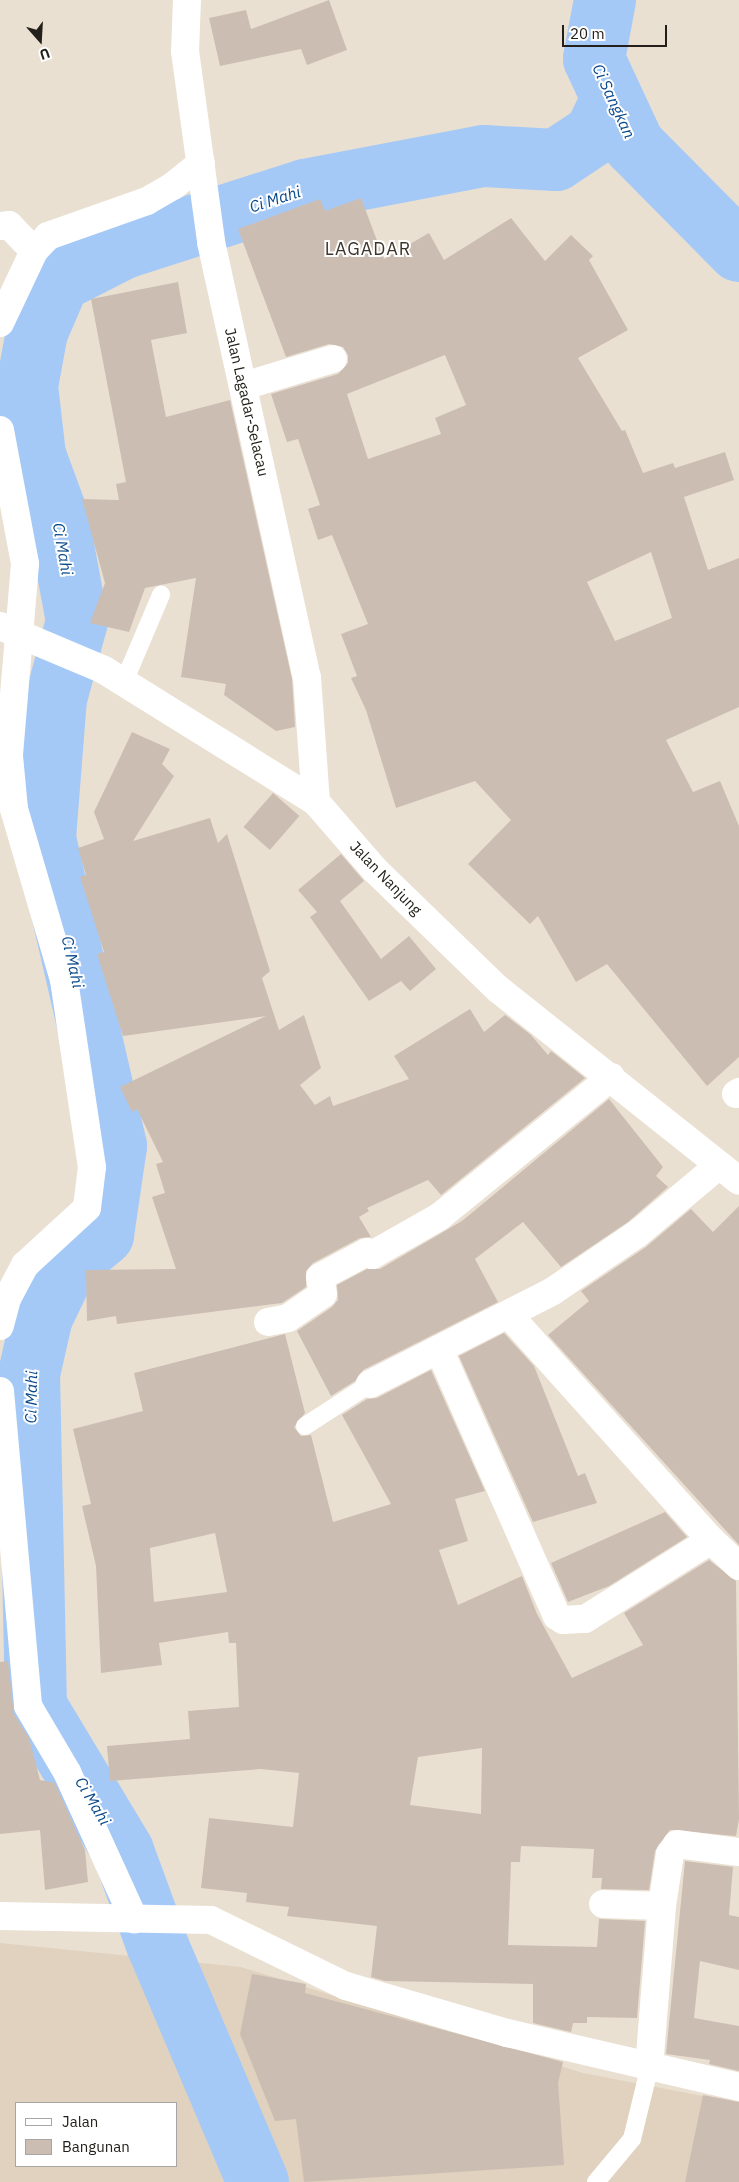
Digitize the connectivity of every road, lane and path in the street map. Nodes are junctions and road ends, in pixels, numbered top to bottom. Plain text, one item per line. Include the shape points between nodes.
1 (187, 0) edge
2 (201, 163) junction
3 (0, 226) edge
4 (34, 250) junction
5 (0, 323) edge
6 (333, 359) dead end
7 (244, 386) junction
8 (0, 430) edge
9 (161, 595) dead end
10 (9, 629) edge
11 (114, 676) junction
12 (316, 802) junction
13 (612, 1077) junction
14 (729, 1174) edge
15 (510, 1315) junction
16 (268, 1322) dead end
17 (0, 1326) edge
18 (439, 1349) junction
19 (370, 1384) joint
20 (0, 1391) edge
21 (305, 1426) dead end
22 (711, 1540) junction
23 (739, 1566) edge
24 (739, 1852) edge
25 (603, 1904) dead end
26 (662, 1906) junction
27 (0, 1916) edge
28 (138, 1920) junction
29 (649, 2069) junction
30 (739, 2087) edge
31 (596, 2182) edge

1 - 2 street, Jalan Lagadar-Selacau via 185,51
2 - 4 street via 173,186 147,200 48,236
2 - 7 street, Jalan Lagadar-Selacau via 211,242
3 - 4 street via 9,225
4 - 5 street
6 - 7 street
7 - 12 street, Jalan Lagadar-Selacau via 307,677
8 - 10 street via 25,564
9 - 11 lane
10 - 11 street, Jalan Nanjung
10 - 17 street via 9,756 14,809 64,980 92,1167 87,1208 25,1265 7,1299
11 - 12 street, Jalan Nanjung
12 - 13 street, Jalan Nanjung via 375,870 498,989 550,1034
13 - 14 street, Jalan Nanjung
13 - 16 street via 439,1216 372,1255 367,1252 320,1276 323,1294 288,1318
14 - 15 street via 553,1291
15 - 18 street
15 - 22 street
18 - 19 street
18 - 22 street via 557,1616 563,1620 585,1619
19 - 21 lane
20 - 28 street via 28,1706 67,1772
22 - 23 street
24 - 26 street via 677,1844 670,1854
25 - 26 street
26 - 29 street
27 - 28 street
28 - 29 street via 212,1920 346,1986 507,2033
29 - 30 street
29 - 31 lane via 632,2139

